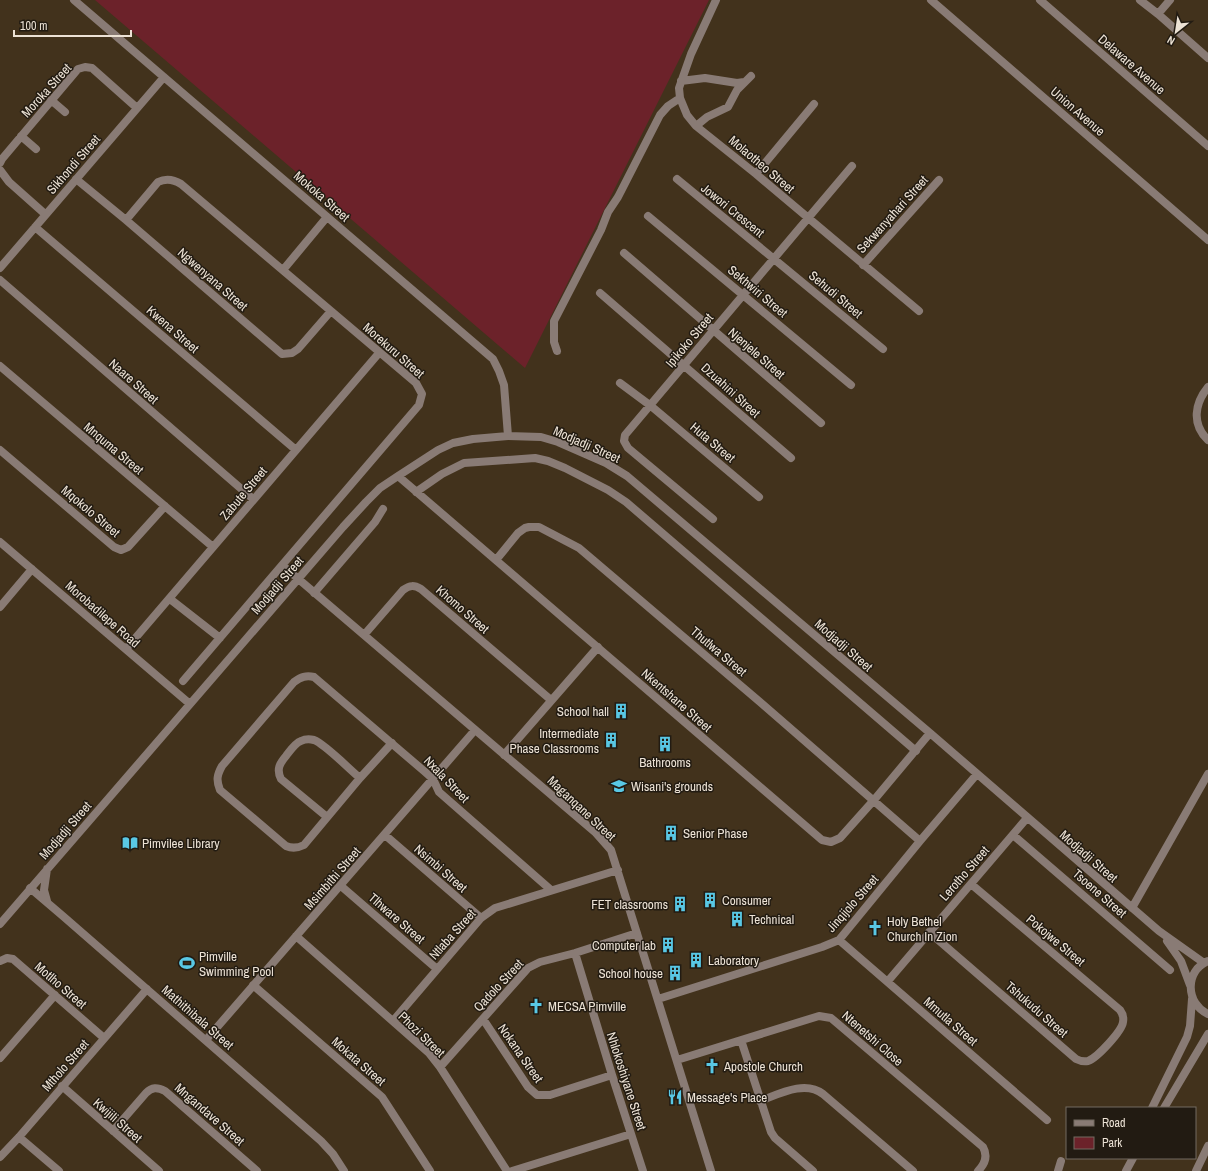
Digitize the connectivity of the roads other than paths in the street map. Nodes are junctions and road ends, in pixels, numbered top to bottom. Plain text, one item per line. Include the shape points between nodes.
1 (74, 0) edge
2 (716, 0) edge
3 (931, 0) edge
4 (1040, 0) edge
5 (1140, 0) edge
6 (1170, 0) edge
7 (1158, 14) junction
8 (1208, 58) edge
9 (751, 76) dead end
10 (164, 77) junction
11 (681, 81) junction
12 (744, 82) junction
13 (680, 98) junction
14 (51, 100) junction
15 (814, 104) dead end
16 (137, 108) junction
17 (65, 112) dead end
18 (696, 126) junction
19 (21, 136) junction
20 (1208, 146) edge
21 (36, 149) dead end
22 (0, 163) edge
23 (852, 166) dead end
24 (0, 170) edge
25 (756, 174) junction
26 (76, 179) junction
27 (677, 179) dead end
28 (939, 180) dead end
29 (45, 214) junction
30 (648, 216) dead end
31 (327, 217) junction
32 (808, 218) junction
33 (126, 220) junction
34 (35, 227) junction
35 (1208, 240) edge
36 (624, 253) dead end
37 (774, 258) junction
38 (863, 265) junction
39 (0, 268) edge
40 (283, 270) junction
41 (0, 280) edge
42 (600, 293) dead end
43 (744, 295) junction
44 (331, 311) junction
45 (918, 311) dead end
46 (713, 330) junction
47 (883, 349) dead end
48 (557, 351) dead end
49 (380, 353) junction
50 (684, 365) junction
51 (0, 366) edge
52 (620, 383) dead end
53 (851, 385) dead end
54 (1208, 387) edge
55 (651, 406) junction
56 (821, 423) dead end
57 (508, 436) junction
58 (1208, 440) edge
59 (0, 450) edge
60 (296, 450) junction
61 (791, 458) dead end
62 (398, 476) junction
63 (416, 492) junction
64 (760, 497) dead end
65 (253, 499) junction
66 (165, 506) junction
67 (383, 509) dead end
68 (713, 519) dead end
69 (0, 542) edge
70 (213, 547) junction
71 (496, 560) junction
72 (282, 565) junction
73 (32, 569) junction
74 (297, 579) junction
75 (314, 593) junction
76 (170, 599) junction
77 (0, 607) edge
78 (364, 635) junction
79 (220, 638) junction
80 (598, 647) junction
81 (126, 649) junction
82 (183, 681) dead end
83 (551, 700) junction
84 (190, 704) junction
85 (475, 730) junction
86 (930, 734) junction
87 (392, 743) junction
88 (916, 751) junction
89 (504, 755) junction
90 (977, 774) junction
91 (1208, 774) edge
92 (360, 778) junction
93 (433, 780) junction
94 (874, 800) junction
95 (328, 817) junction
96 (1027, 818) junction
97 (385, 835) junction
98 (1013, 835) junction
99 (920, 841) junction
100 (47, 869) junction
101 (618, 870) junction
102 (971, 884) junction
103 (341, 886) junction
104 (30, 888) junction
105 (551, 890) junction
106 (46, 901) junction
107 (1132, 908) junction
108 (481, 918) junction
109 (0, 924) edge
110 (1159, 931) junction
111 (929, 932) junction
112 (637, 933) junction
113 (296, 936) junction
114 (839, 940) junction
115 (575, 953) junction
116 (0, 961) edge
117 (1206, 962) edge
118 (437, 969) junction
119 (1170, 970) dead end
120 (888, 981) junction
121 (254, 985) junction
122 (1190, 987) junction
123 (147, 989) junction
124 (55, 995) junction
125 (658, 999) junction
126 (1192, 999) junction
127 (1208, 1014) edge
128 (1123, 1017) joint
129 (483, 1019) junction
130 (393, 1021) junction
131 (1208, 1034) edge
132 (104, 1038) junction
133 (206, 1040) junction
134 (741, 1040) junction
135 (0, 1058) edge
136 (677, 1060) junction
137 (440, 1067) junction
138 (612, 1076) junction
139 (62, 1086) junction
140 (760, 1100) junction
141 (1152, 1107) edge
142 (1165, 1107) edge
143 (1047, 1120) dead end
144 (113, 1131) junction
145 (632, 1134) junction
146 (19, 1137) junction
147 (1208, 1146) edge
148 (0, 1157) edge
149 (1126, 1159) edge
150 (1132, 1159) edge
151 (1061, 1161) dead end
152 (59, 1171) edge
153 (159, 1171) edge
154 (257, 1171) edge
155 (344, 1171) edge
156 (430, 1171) edge
157 (506, 1171) edge
158 (512, 1171) edge
159 (643, 1171) edge
160 (711, 1171) edge
161 (813, 1171) edge
162 (912, 1171) edge
163 (978, 1171) edge
164 (1058, 1171) edge
165 (1120, 1171) edge
166 (1126, 1171) edge
167 (1196, 1171) edge

1 - 10 street, Mokoka Street
2 - 11 street, Molaotheo Street
3 - 35 street, Union Avenue
4 - 20 street, Delaware Avenue
5 - 7 street
6 - 7 street
7 - 8 street
9 - 12 street
10 - 16 street, Sikhondi Street
10 - 31 street, Mokoka Street
11 - 12 street via 705,78
11 - 13 street, Molaotheo Street
12 - 18 street via 728,107 707,117
13 - 18 street, Molaotheo Street via 687,115
13 - 48 street via 660,115 565,297 554,321 554,342
14 - 16 street, Moroka Street via 78,69 85,67 92,68
14 - 17 street
14 - 19 street, Moroka Street
15 - 25 street
16 - 26 street, Sikhondi Street
18 - 25 street, Molaotheo Street
19 - 21 street
19 - 22 street, Moroka Street
23 - 32 street, Ipikoko Street
24 - 29 street via 9,182
25 - 32 street, Molaotheo Street
26 - 29 street, Sikhondi Street
26 - 33 street, Ngwenyana Street
27 - 37 street, Jowori Crescent
28 - 38 street, Sekwanyahari Street
29 - 34 street, Sikhondi Street
30 - 43 street, Sekhwiri Street
31 - 40 street
31 - 57 street, Mokoka Street via 493,359 504,385
32 - 37 street, Ipikoko Street
32 - 38 street, Molaotheo Street
33 - 40 street, Morekuru Street via 158,182 163,179 176,181
33 - 44 street, Ngwenyana Street via 282,354 292,353 298,349
34 - 39 street, Sikhondi Street
34 - 60 street, Kwena Street
36 - 46 street, Njenjele Street
37 - 43 street, Ipikoko Street
37 - 47 street, Sehudi Street
38 - 45 street, Molaotheo Street
40 - 44 street, Morekuru Street
41 - 65 street, Naare Street
42 - 50 street, Dzuahini Street
43 - 46 street, Ipikoko Street
43 - 53 street, Sekhwiri Street
44 - 49 street, Morekuru Street
46 - 50 street, Ipikoko Street
46 - 56 street, Njenjele Street
49 - 60 street, Zabute Street
49 - 72 street, Morekuru Street via 418,385 422,394 421,402
50 - 55 street, Ipikoko Street
50 - 61 street, Dzuahini Street
51 - 66 street, Mnquma Street
52 - 55 street
54 - 58 street via 1196,412 1197,424
55 - 64 street, Huta Street
55 - 68 street, Ipikoko Street via 625,435 624,441
57 - 62 street, Modjadji Street via 453,443
57 - 86 street, Modjadji Street via 541,437 558,442 606,463 627,476
59 - 66 street, Mqokolo Street via 114,547 121,550 128,547
60 - 65 street, Zabute Street
62 - 63 street, Nkentshane Street
62 - 74 street, Modjadji Street via 380,488 366,502
63 - 71 street, Nkentshane Street
63 - 88 street via 464,463 530,458 548,461 592,481 626,502
65 - 70 street, Zabute Street
66 - 70 street, Mnquma Street
67 - 75 street
69 - 73 street, Morobadilepe Road
70 - 76 street, Zabute Street
71 - 80 street, Nkentshane Street
71 - 94 street, Thutlwa Street via 518,533 529,527 539,527 579,548
72 - 74 street, Maganqane Street
72 - 79 street, Morekuru Street
73 - 77 street
73 - 81 street, Morobadilepe Road
74 - 75 street, Maganqane Street
74 - 84 street, Modjadji Street
75 - 78 street, Maganqane Street
76 - 79 street
76 - 81 street, Zabute Street
78 - 83 street, Khomo Street via 404,590 410,585 415,586
78 - 85 street, Maganqane Street
79 - 82 street, Morekuru Street
80 - 83 street
80 - 94 street, Nkentshane Street via 820,839 831,842 840,838
81 - 84 street, Morobadilepe Road
83 - 89 street
84 - 100 street, Modjadji Street
85 - 89 street, Maganqane Street
85 - 93 street, Msimbithi Street
86 - 88 street, Nkentshane Street
86 - 90 street, Modjadji Street
87 - 92 street
87 - 93 street, Nxala Street
87 - 95 street, Nxala Street via 314,677 304,676 294,682 217,775 220,790 290,848 304,845
88 - 94 street, Nkentshane Street
89 - 101 street, Maganqane Street via 596,834 611,850
90 - 96 street, Modjadji Street
90 - 99 street, Jinqijolo Street
91 - 107 street
92 - 95 street
92 - 95 street via 315,741 300,741 290,751 278,767 280,776
93 - 97 street, Msimbithi Street
93 - 105 street, Nxala Street via 439,792
94 - 99 street, Thutlwa Street
96 - 98 street, Lerotho Street
96 - 107 street, Modjadji Street
97 - 103 street, Msimbithi Street
97 - 108 street, Nsimbi Street
98 - 102 street, Lerotho Street
98 - 119 street, Tsoene Street
99 - 114 street, Jinqijolo Street
100 - 104 street, Modjadji Street
100 - 106 street via 44,890
101 - 105 street, Ntlaba Street
101 - 112 street, Maganqane Street
102 - 111 street, Lerotho Street
102 - 128 street, Pokojwe Street via 1120,1010
103 - 113 street, Msimbithi Street
103 - 118 street, Tlhware Street
104 - 106 street, Mathithibala Street
104 - 109 street, Modjadji Street
105 - 108 street, Ntlaba Street via 495,908
106 - 123 street, Mathithibala Street
107 - 110 street, Modjadji Street
108 - 118 street, Ntlaba Street
110 - 117 street, Modjadji Street
110 - 122 street, Modjadji Street via 1174,949
111 - 120 street, Lerotho Street
111 - 128 street, Tshukudu Street via 1079,1060 1087,1061 1095,1056 1120,1030
112 - 115 street, Qadolo Street
112 - 125 street, Maganqane Street
113 - 121 street, Msimbithi Street
113 - 130 street, Phozi Street
114 - 120 street, Mmutla Street
114 - 125 street, Jinqijolo Street
115 - 129 street, Qadolo Street via 540,962 528,968
115 - 138 street, Nhlokoshiyane Street
116 - 124 street, Motlho Street via 13,959
117 - 122 street via 1194,974
118 - 130 street, Ntlaba Street
120 - 143 street, Mmutla Street
121 - 133 street, Msimbithi Street
121 - 156 street, Mokata Street via 384,1099
122 - 126 street, Modjadji Street
123 - 132 street, Mtholo Street
123 - 133 street, Mathithibala Street
124 - 132 street, Motlho Street
124 - 135 street
125 - 136 street, Maganqane Street
126 - 127 street
126 - 141 street, Modjadji Street via 1187,1037
129 - 137 street, Qadolo Street
129 - 138 street, Nokana Street via 528,1087 537,1095 550,1094
130 - 137 street, Phozi Street via 429,1053
131 - 142 street
132 - 139 street, Mtholo Street
133 - 155 street, Mathithibala Street via 321,1141
134 - 136 street, Ntenetshi Close
134 - 140 street
134 - 163 street, Ntenetshi Close via 819,1016 831,1018 982,1148 985,1160
136 - 160 street, Maganqane Street
137 - 157 street, Phozi Street
138 - 145 street, Nhlokoshiyane Street
139 - 144 street, Kwijili Street
139 - 146 street, Mtholo Street
140 - 161 street via 772,1134
140 - 162 street via 800,1088 815,1088
144 - 153 street, Kwijili Street
144 - 154 street, Mngandave Street via 146,1093 158,1088
145 - 158 street
145 - 159 street, Nhlokoshiyane Street
146 - 148 street, Mtholo Street
146 - 152 street
147 - 167 street
149 - 165 street
150 - 166 street
151 - 164 street

